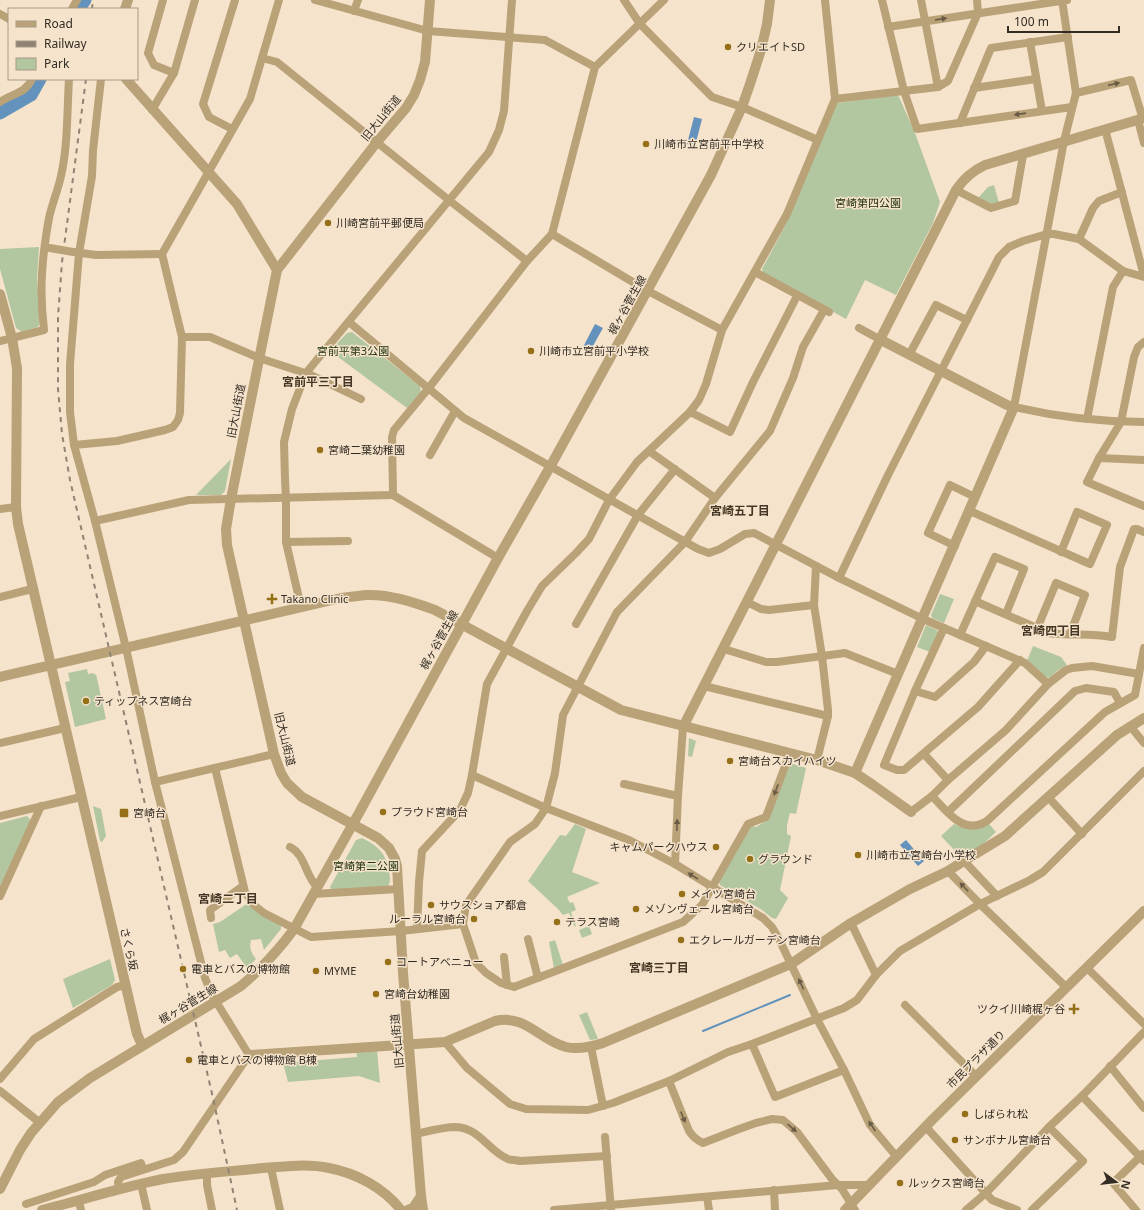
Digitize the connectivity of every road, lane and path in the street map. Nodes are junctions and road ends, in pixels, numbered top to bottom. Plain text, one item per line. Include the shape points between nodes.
1 (163, 0) edge
2 (195, 0) edge
3 (235, 0) edge
4 (279, 0) edge
5 (315, 0) edge
6 (358, 0) edge
7 (430, 0) edge
8 (512, 0) edge
9 (624, 0) edge
10 (664, 0) edge
11 (770, 0) edge
12 (825, 0) edge
13 (882, 0) edge
14 (921, 0) edge
15 (976, 0) edge
16 (1064, 0) edge
17 (354, 11) junction
18 (978, 13) junction
19 (925, 22) junction
20 (640, 24) junction
21 (888, 27) junction
22 (428, 31) junction
23 (1068, 37) junction
24 (509, 38) junction
25 (1030, 42) junction
26 (262, 58) junction
27 (595, 67) junction
28 (174, 74) junction
29 (1036, 79) junction
30 (32, 80) edge
31 (68, 80) edge
32 (101, 80) edge
33 (127, 80) edge
34 (938, 87) junction
35 (974, 88) junction
36 (904, 91) junction
37 (1076, 93) junction
38 (835, 99) junction
39 (0, 102) edge
40 (742, 107) junction
41 (1072, 107) junction
42 (152, 110) junction
43 (1042, 111) junction
44 (1142, 119) edge
45 (960, 123) junction
46 (232, 129) junction
47 (1105, 130) junction
48 (818, 140) junction
49 (1064, 141) junction
50 (377, 142) junction
51 (1144, 143) edge
52 (1023, 154) junction
53 (208, 173) junction
54 (956, 190) junction
55 (1122, 192) junction
56 (450, 201) junction
57 (552, 234) junction
58 (1047, 234) junction
59 (1080, 239) junction
60 (48, 247) junction
61 (76, 252) junction
62 (162, 254) junction
63 (527, 261) junction
64 (277, 270) junction
65 (1123, 271) junction
66 (755, 272) junction
67 (1144, 277) edge
68 (648, 291) junction
69 (0, 294) edge
70 (797, 296) junction
71 (967, 320) junction
72 (349, 322) junction
73 (859, 328) dead end
74 (722, 330) junction
75 (12, 338) junction
76 (182, 338) junction
77 (881, 340) junction
78 (0, 341) edge
79 (1144, 342) edge
80 (909, 355) junction
81 (259, 358) junction
82 (941, 371) junction
83 (306, 373) junction
84 (428, 389) junction
85 (361, 399) dead end
86 (1014, 407) junction
87 (455, 411) junction
88 (690, 412) junction
89 (1087, 419) junction
90 (1121, 422) junction
91 (1144, 422) edge
92 (74, 445) junction
93 (649, 451) junction
94 (430, 455) dead end
95 (1099, 458) junction
96 (1144, 460) edge
97 (550, 467) junction
98 (675, 469) junction
99 (393, 495) junction
100 (975, 497) junction
101 (286, 498) junction
102 (715, 498) junction
103 (231, 499) junction
104 (609, 500) junction
105 (1144, 506) edge
106 (16, 507) junction
107 (0, 509) edge
108 (970, 511) junction
109 (638, 515) junction
110 (95, 521) junction
111 (1144, 532) edge
112 (348, 541) dead end
113 (286, 542) junction
114 (685, 542) junction
115 (776, 544) junction
116 (955, 546) junction
117 (1061, 552) junction
118 (498, 558) junction
119 (816, 566) junction
120 (839, 578) junction
121 (32, 589) junction
122 (0, 597) edge
123 (975, 601) junction
124 (747, 602) junction
125 (814, 606) junction
126 (301, 607) junction
127 (1006, 614) junction
128 (923, 618) junction
129 (245, 620) junction
130 (462, 624) junction
131 (576, 624) dead end
132 (944, 628) junction
133 (1037, 629) junction
134 (960, 634) junction
135 (1070, 634) junction
136 (986, 646) junction
137 (126, 648) junction
138 (507, 648) junction
139 (1144, 648) edge
140 (724, 649) junction
141 (822, 656) junction
142 (1020, 660) junction
143 (50, 665) junction
144 (898, 674) junction
145 (1139, 674) junction
146 (0, 677) edge
147 (1048, 684) junction
148 (704, 686) junction
149 (577, 687) junction
150 (915, 691) junction
151 (1120, 703) junction
152 (828, 716) junction
153 (1144, 718) edge
154 (1130, 726) junction
155 (683, 727) junction
156 (65, 728) junction
157 (0, 743) edge
158 (1144, 743) edge
159 (790, 753) junction
160 (274, 754) junction
161 (924, 754) junction
162 (817, 760) junction
163 (215, 768) junction
164 (1144, 771) edge
165 (855, 773) junction
166 (472, 775) junction
167 (948, 780) junction
168 (155, 782) junction
169 (624, 784) dead end
170 (678, 796) junction
171 (932, 796) junction
172 (81, 797) junction
173 (1048, 797) junction
174 (41, 806) junction
175 (546, 808) junction
176 (910, 812) joint
177 (948, 812) junction
178 (0, 816) edge
179 (353, 824) junction
180 (1082, 834) junction
181 (290, 847) dead end
182 (964, 861) junction
183 (675, 864) junction
184 (948, 871) junction
185 (243, 886) junction
186 (712, 888) junction
187 (399, 889) junction
188 (315, 890) junction
189 (0, 896) edge
190 (997, 896) junction
191 (980, 904) junction
192 (1144, 911) edge
193 (211, 918) dead end
194 (851, 923) junction
195 (464, 924) junction
196 (294, 929) junction
197 (417, 929) junction
198 (402, 931) junction
199 (528, 939) dead end
200 (504, 957) dead end
201 (791, 964) junction
202 (1087, 968) junction
203 (876, 975) junction
204 (538, 978) junction
205 (125, 985) junction
206 (507, 985) junction
207 (1066, 987) junction
208 (216, 1001) junction
209 (905, 1005) dead end
210 (817, 1019) junction
211 (1144, 1024) edge
212 (1144, 1032) edge
213 (445, 1042) junction
214 (409, 1044) junction
215 (752, 1044) junction
216 (142, 1045) junction
217 (591, 1047) junction
218 (249, 1056) junction
219 (1110, 1066) junction
220 (844, 1070) junction
221 (976, 1076) junction
222 (0, 1079) edge
223 (669, 1081) junction
224 (0, 1091) edge
225 (1082, 1096) junction
226 (603, 1106) junction
227 (1144, 1108) edge
228 (39, 1122) junction
229 (925, 1126) junction
230 (1049, 1126) junction
231 (416, 1134) junction
232 (605, 1137) dead end
233 (607, 1156) junction
234 (896, 1156) junction
235 (1143, 1157) edge
236 (271, 1168) junction
237 (143, 1169) junction
238 (207, 1173) junction
239 (141, 1184) junction
240 (838, 1185) junction
241 (869, 1185) junction
242 (0, 1189) edge
243 (119, 1190) junction
244 (774, 1190) junction
245 (986, 1193) junction
246 (421, 1196) junction
247 (707, 1196) junction
248 (26, 1204) dead end
249 (80, 1205) edge
250 (611, 1207) edge
251 (851, 1208) edge
252 (42, 1210) edge
253 (147, 1210) edge
254 (212, 1210) edge
255 (280, 1210) edge
256 (401, 1210) edge
257 (408, 1210) edge
258 (423, 1210) edge
259 (554, 1210) edge
260 (709, 1210) edge
261 (775, 1210) edge
262 (966, 1210) edge
263 (1017, 1210) edge
264 (1032, 1210) edge
265 (1136, 1210) edge

1 - 28 street via 148,52 154,65
2 - 28 street
3 - 46 street via 203,104 209,117
4 - 26 street
5 - 17 street
6 - 17 street
7 - 22 street, 旧大山街道
8 - 24 street
9 - 20 street
10 - 20 street
11 - 40 street, 梶ヶ谷菅生線 via 761,50
12 - 38 street
13 - 21 street
14 - 19 street
15 - 18 street
16 - 18 street
16 - 23 street
17 - 22 street
19 -> 18 street
18 - 34 street via 948,81
19 - 21 street
19 - 34 street
20 - 27 street
20 - 40 street via 712,97
21 - 36 street
22 - 24 street
22 - 50 street, 旧大山街道 via 425,62 414,95
23 - 25 street
23 - 37 street
24 - 27 street via 545,40
24 - 56 street via 504,111 499,130 489,152
25 - 29 street
25 - 35 street via 991,48
26 - 46 street via 250,99
26 - 50 street via 277,62
27 - 57 street
28 - 42 street
29 - 35 street
29 - 43 street
30 - 39 street via 24,90
31 - 60 street via 66,141 61,176 49,216
32 - 61 street via 92,150 92,176
33 - 42 street
34 - 36 street
35 - 45 street
36 - 38 street
36 - 45 street via 916,129
37 - 41 street
37 -> 44 street via 1131,80
38 - 48 street
40 - 48 street
40 - 68 street, 梶ヶ谷菅生線 via 711,175
41 - 43 street
41 - 49 street
42 - 53 street
43 -> 45 street
44 - 47 street
44 - 51 street
46 - 53 street
47 - 49 street
47 - 55 street
48 - 66 street via 787,214
49 - 52 street
49 - 58 street
50 - 56 street
50 - 64 street, 旧大山街道
52 - 54 street via 973,171
52 - 54 street via 1015,201 991,208
53 - 62 street
53 - 64 street via 237,204
54 - 77 street
55 - 59 street via 1099,201 1093,208
55 - 67 street
56 - 63 street
56 - 72 street
57 - 63 street
57 - 68 street
58 - 59 street
58 - 71 street via 1009,247 999,257
58 - 86 street
59 - 65 street
60 - 61 street, bridge
60 - 75 street via 41,275 44,330
61 - 62 street via 96,255
61 - 92 street via 70,364 70,412
62 - 76 street
63 - 84 street
64 - 81 street, 旧大山街道
65 - 67 street
65 - 89 street via 1113,287
66 - 70 street
66 - 74 street
68 - 74 street
68 - 97 street, 梶ヶ谷菅生線
69 - 75 street, さくら坂
70 - 88 street via 730,432
70 - 102 street via 827,311 803,347 793,378 770,431
71 - 80 street via 936,305
71 - 82 street
72 - 83 street
72 - 84 street
73 - 77 street
74 - 88 street via 706,384
75 - 78 street
75 - 106 street, さくら坂 via 18,368
76 - 81 street via 210,337
76 - 92 street via 180,413 173,426 117,441
77 - 80 street
77 - 115 street
79 - 90 street via 1138,347 1134,357
80 - 82 street
81 - 83 street
81 - 103 street, 旧大山街道
82 - 86 street
82 - 120 street
83 - 85 street
83 - 101 street via 292,409 284,442
84 - 87 street
84 - 99 street via 394,430
86 - 89 street
86 - 100 street
87 - 94 street
87 - 97 street
88 - 93 street
89 - 90 street
90 - 91 street
90 - 95 street
92 - 110 street
93 - 98 street
93 - 104 street via 637,462
95 - 96 street
95 - 105 street via 1087,482
97 - 104 street
97 - 118 street, 梶ヶ谷菅生線
98 - 102 street
98 - 109 street
99 - 101 street
99 - 118 street
100 - 108 street
100 - 116 street via 950,485 928,533
101 - 103 street
101 - 113 street
102 - 114 street
103 - 110 street via 189,500
103 - 129 street, 旧大山街道 via 226,529 227,545
104 - 109 street
104 - 138 street via 589,539 542,586
106 - 107 street
106 - 121 street, さくら坂
108 - 116 street
108 - 117 street
109 - 114 street
109 - 131 street
110 - 137 street
111 - 135 street via 1134,529 1122,561 1112,637
112 - 113 street
113 - 126 street
114 - 115 street via 709,553 745,534 754,533
114 - 149 street via 617,612
115 - 119 street
115 - 124 street
116 - 128 street
117 - 117 street via 1090,564 1107,524 1077,512
118 - 130 street, 梶ヶ谷菅生線
119 - 120 street
119 - 125 street
120 - 128 street
121 - 122 street
121 - 143 street, さくら坂
123 - 127 street
123 - 127 street via 995,557 1024,569
123 - 134 street
124 - 125 street via 769,610
124 - 140 street
125 - 141 street
126 - 129 street
126 - 130 street via 341,598 368,595 389,597 417,603
127 - 133 street
128 - 132 street
128 - 144 street
129 - 137 street
129 - 160 street, 旧大山街道
130 - 138 street
130 - 179 street, 梶ヶ谷菅生線
132 - 134 street
132 - 150 street
133 - 135 street via 1048,633
133 - 135 street via 1056,583 1085,594
134 - 136 street
136 - 142 street
136 - 150 street via 974,662 935,697
137 - 143 street
137 - 168 street
138 - 149 street
138 - 166 street via 487,684
139 - 145 street
140 - 141 street via 771,662
140 - 148 street
141 - 144 street via 845,653
141 - 152 street
142 - 147 street
142 - 161 street via 978,707
143 - 146 street
143 - 156 street, さくら坂
144 - 165 street
145 - 147 street via 1092,666 1080,667 1066,670
145 - 151 street via 1135,695
147 - 167 street via 1006,730
148 - 152 street
148 - 155 street
149 - 155 street via 621,710
149 - 175 street via 564,715 555,773
150 - 161 street via 884,765 904,770
151 - 177 street via 1105,712 987,821 976,826 966,824 953,818
151 - 177 street via 1114,692 1086,688 1075,691
152 - 162 street
153 - 154 street
154 - 158 street
154 - 173 street
155 - 159 street
155 - 170 street
156 - 157 street
156 - 172 street, さくら坂
159 - 162 street
159 -> 186 street via 766,817 748,824
160 - 163 street
160 - 179 street, 旧大山街道 via 281,773 294,790 302,797
161 - 167 street
162 - 165 street
163 - 168 street
163 - 185 street
164 - 180 street
165 - 176 street
166 - 175 street
166 - 197 street via 468,793 460,810 422,851
167 - 171 street
168 - 208 street via 205,978
169 - 170 street
183 -> 170 street
171 - 176 street
171 - 177 street
172 - 174 street
172 - 205 street, さくら坂
173 - 180 street
173 - 182 street via 1005,836
174 - 178 street
174 - 189 street
175 - 183 street via 628,840
175 - 195 street via 535,824 510,842 466,905
179 - 187 street, 旧大山街道 via 378,838 389,848 397,866
179 - 188 street, 梶ヶ谷菅生線
180 - 190 street via 1037,876
181 - 188 street via 297,850
182 - 184 street
182 - 190 street
186 -> 183 street
191 -> 184 street
184 - 194 street via 910,889
185 - 193 street via 210,910
185 - 196 street via 254,905
186 - 201 street via 763,918 772,927
186 - 204 street via 702,905 683,922 623,942
187 - 188 street
187 - 198 street, 旧大山街道
188 - 196 street, 梶ヶ谷菅生線
190 - 191 street
191 - 203 street via 900,951
191 - 207 street
192 - 202 street, 市民プラザ通り
194 - 201 street
194 - 203 street
195 - 197 street
195 - 206 street via 476,963 486,973
196 - 198 street via 311,937
196 - 208 street, 梶ヶ谷菅生線 via 262,968 241,986
197 - 198 street
198 - 214 street, 旧大山街道
199 - 204 street
200 - 206 street
210 -> 201 street
201 - 217 street
202 - 207 street, 市民プラザ通り
202 - 211 street
203 - 210 street via 857,1000
204 - 206 street via 514,987
205 - 216 street, さくら坂
205 - 222 street via 34,1039
207 - 221 street, 市民プラザ通り
208 - 216 street, 梶ヶ谷菅生線
208 - 218 street
209 - 221 street
210 - 215 street
210 - 220 street
212 - 219 street
213 - 214 street
213 - 217 street via 495,1021 511,1020 526,1024 566,1047
213 - 226 street via 467,1068 510,1104 526,1109 551,1110 588,1110
214 - 218 street
214 - 231 street, 旧大山街道
215 - 220 street via 775,1097
215 - 223 street via 728,1052
216 - 228 street, 梶ヶ谷菅生線 via 72,1090
217 - 226 street
218 - 237 street via 183,1152 174,1160
219 - 225 street
219 - 227 street
234 -> 220 street via 870,1125
221 - 229 street, 市民プラザ通り
223 - 226 street
223 -> 240 street via 689,1131 697,1141 702,1143 739,1128 783,1120 797,1132
224 - 228 street
225 - 230 street
225 - 235 street
228 - 242 street, 梶ヶ谷菅生線 via 20,1150
229 - 234 street, 市民プラザ通り
229 - 245 street
230 - 245 street
230 - 264 street via 1083,1161
231 - 233 street via 455,1127 466,1129 478,1134 497,1153 508,1159 520,1161
231 - 246 street, 旧大山街道
232 - 233 street
233 - 250 street
234 - 241 street, 市民プラザ通り
235 - 265 street via 1113,1183
236 - 238 street
236 - 255 street
236 - 256 street via 312,1166 343,1171 377,1188
237 - 243 street via 121,1178 118,1182
237 - 248 street via 141,1163 105,1175 94,1182
238 - 239 street
238 - 254 street
239 - 243 street
239 - 253 street
240 - 241 street
240 - 244 street
240 - 251 street
241 - 251 street, 市民プラザ通り
243 - 249 street
244 - 247 street
244 - 261 street
245 - 262 street
245 - 263 street via 992,1200
246 - 257 street via 413,1208
246 - 258 street, 旧大山街道
247 - 250 street
247 - 260 street
249 - 252 street
250 - 259 street

